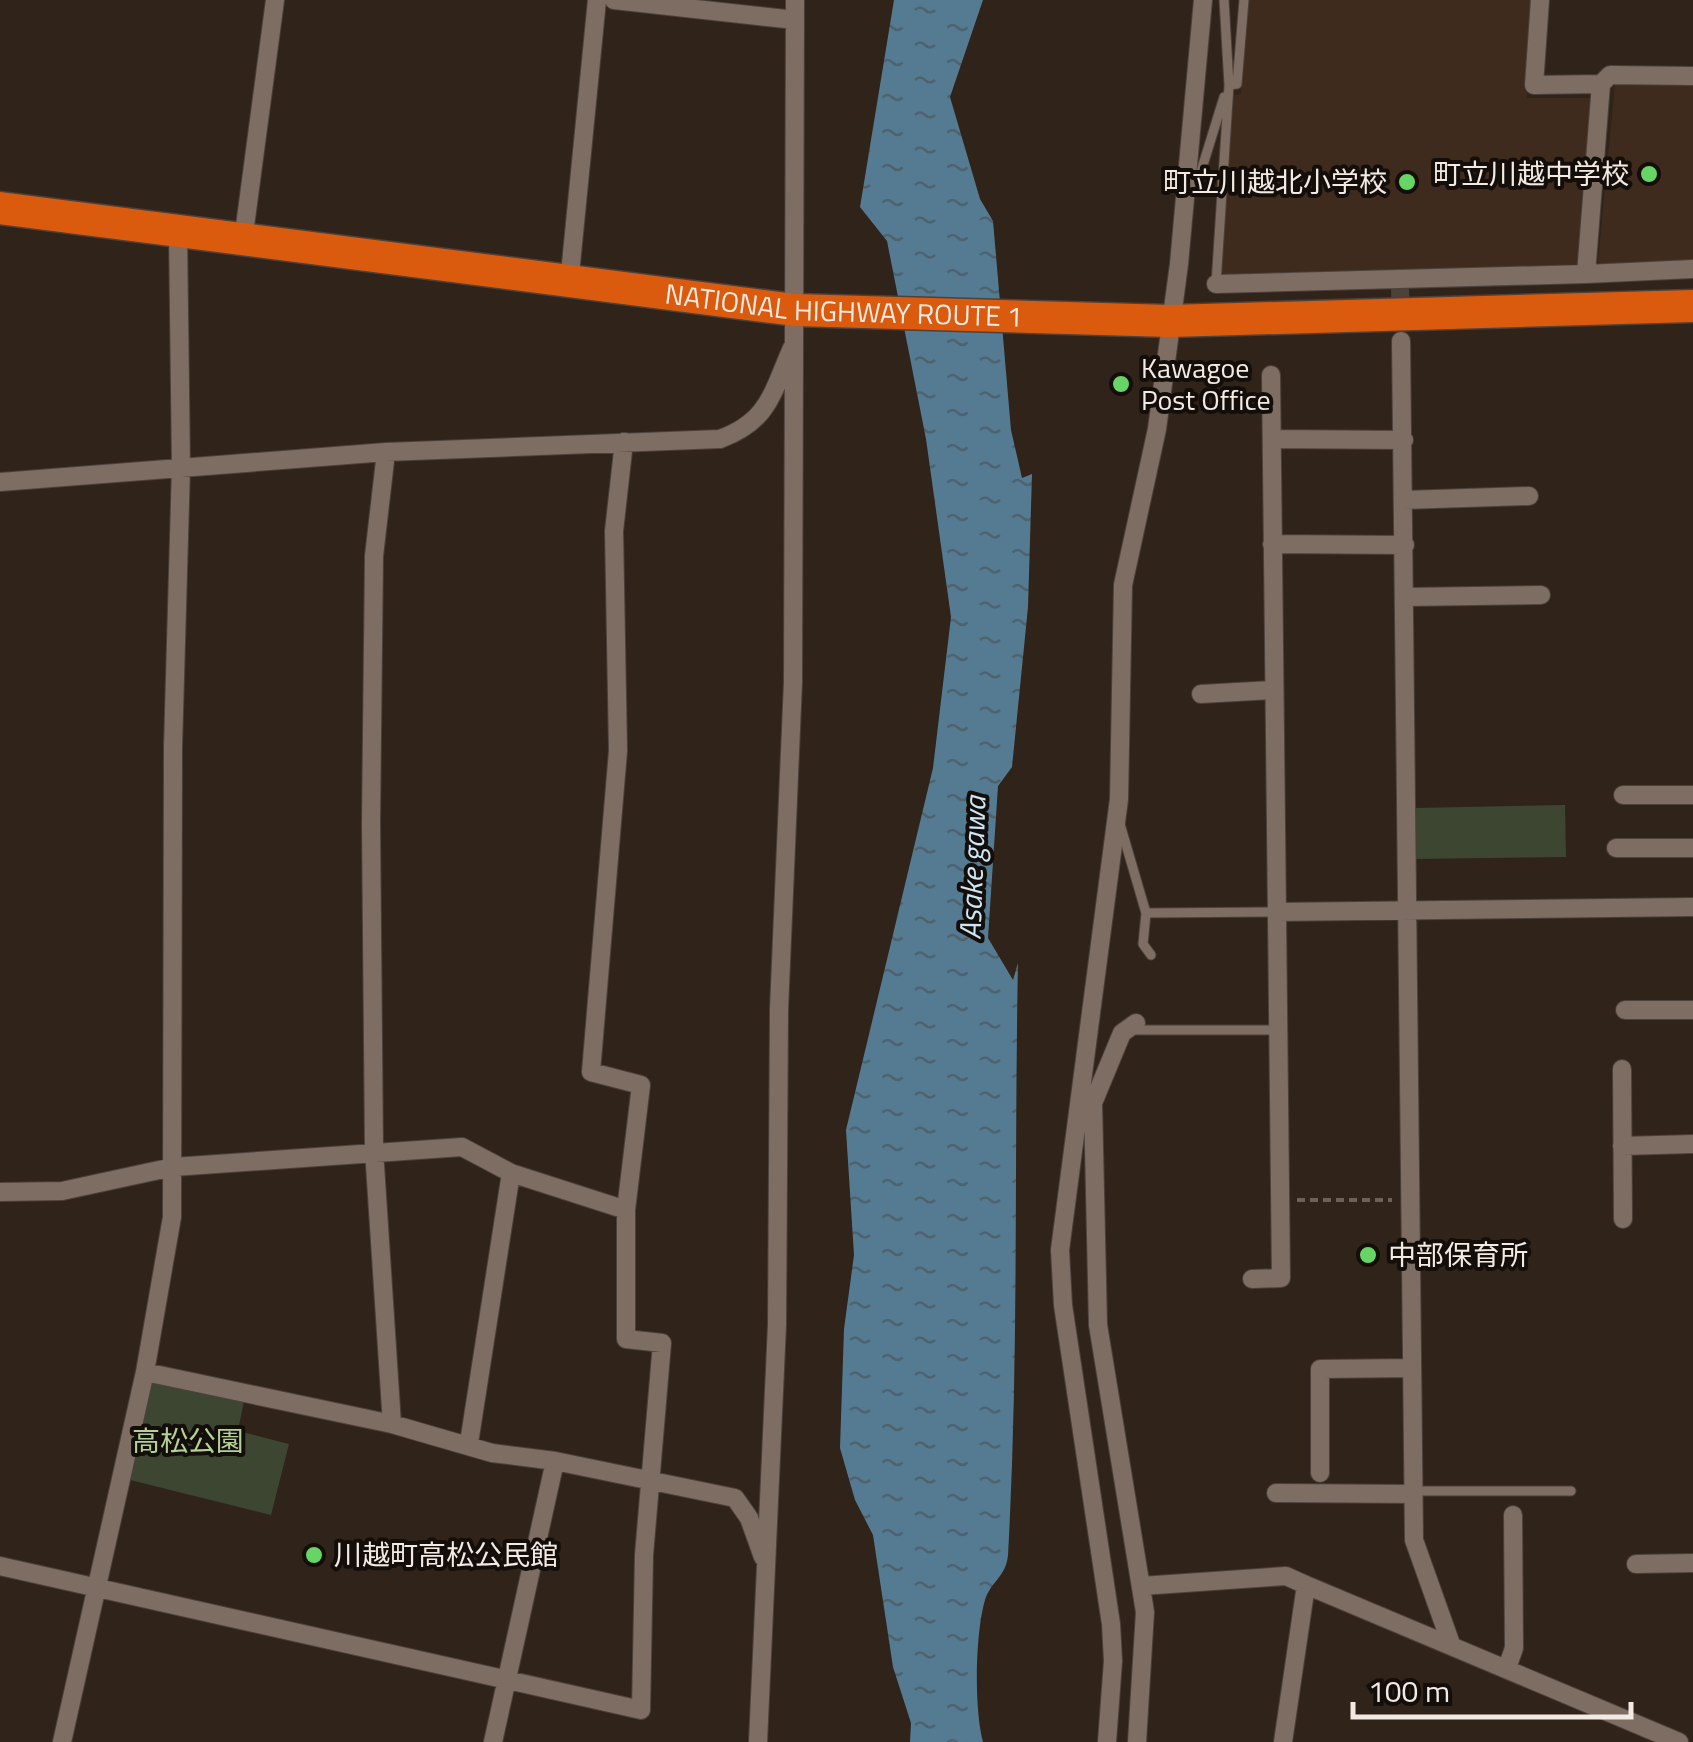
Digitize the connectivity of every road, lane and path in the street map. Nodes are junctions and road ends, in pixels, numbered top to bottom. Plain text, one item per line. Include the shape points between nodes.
1 (275, 0) edge
2 (597, 0) edge
3 (614, 0) edge
4 (795, 0) edge
5 (1204, 0) edge
6 (1224, 0) edge
7 (1244, 0) edge
8 (1540, 0) edge
9 (795, 20) junction
10 (1693, 76) edge
11 (1601, 84) junction
12 (1228, 85) junction
13 (1185, 194) junction
14 (0, 208) edge
15 (178, 233) junction
16 (244, 242) junction
17 (1693, 269) edge
18 (1586, 274) junction
19 (569, 284) junction
20 (1216, 284) joint
21 (1693, 306) edge
22 (1170, 321) junction
23 (795, 325) junction
24 (1401, 341) tunnel mouth
25 (1271, 375) dead end
26 (1272, 439) junction
27 (1404, 440) junction
28 (624, 442) junction
29 (386, 452) junction
30 (181, 468) junction
31 (0, 482) edge
32 (1529, 496) dead end
33 (1404, 500) junction
34 (1272, 544) junction
35 (1405, 545) junction
36 (1541, 595) dead end
37 (1406, 598) junction
38 (1274, 690) junction
39 (1201, 694) dead end
40 (1623, 795) dead end
41 (1693, 795) edge
42 (1117, 817) junction
43 (1616, 848) dead end
44 (1693, 848) edge
45 (1693, 907) edge
46 (1409, 909) junction
47 (1275, 912) junction
48 (1146, 913) junction
49 (1152, 955) dead end
50 (1625, 1010) dead end
51 (1693, 1010) edge
52 (1137, 1026) joint
53 (1277, 1030) junction
54 (1622, 1069) dead end
55 (1087, 1099) junction
56 (1693, 1144) edge
57 (1622, 1146) junction
58 (374, 1150) junction
59 (173, 1168) junction
60 (511, 1172) junction
61 (0, 1192) edge
62 (1280, 1200) junction
63 (1412, 1200) junction
64 (626, 1210) junction
65 (1623, 1220) dead end
66 (1252, 1279) dead end
67 (1412, 1368) junction
68 (145, 1372) junction
69 (392, 1424) junction
70 (469, 1443) junction
71 (556, 1461) junction
72 (1320, 1473) dead end
73 (651, 1478) junction
74 (1571, 1491) dead end
75 (1413, 1492) junction
76 (1276, 1494) dead end
77 (1513, 1516) dead end
78 (1693, 1563) edge
79 (1636, 1564) dead end
80 (0, 1566) edge
81 (766, 1570) junction
82 (1306, 1585) junction
83 (1142, 1586) junction
84 (98, 1587) junction
85 (1450, 1644) junction
86 (1507, 1668) junction
87 (509, 1677) junction
88 (62, 1742) edge
89 (493, 1742) edge
90 (758, 1742) edge
91 (1107, 1742) edge
92 (1137, 1742) edge
93 (1283, 1742) edge
94 (1679, 1742) edge

1 - 16 street
2 - 19 street
3 - 9 street
4 - 9 street
5 - 13 street
6 - 12 lane
7 - 12 lane via 1237,84
8 - 11 street via 1534,86
9 - 23 street
10 - 11 street via 1610,76
11 - 18 street
12 - 13 lane via 1198,180
12 - 20 lane
13 - 22 street
14 - 15 highway, NATIONAL HIGHWAY ROUTE 1
15 - 16 highway, NATIONAL HIGHWAY ROUTE 1
15 - 30 street
16 - 19 highway, NATIONAL HIGHWAY ROUTE 1
17 - 18 street
18 - 20 street
19 - 23 highway, NATIONAL HIGHWAY ROUTE 1
21 - 22 highway, NATIONAL HIGHWAY ROUTE 1
22 - 23 highway, NATIONAL HIGHWAY ROUTE 1 via 832,312
22 - 42 street via 1157,429 1123,584
23 - 28 street via 768,402 750,428 720,439
23 - 81 street via 793,682
24 - 27 street
25 - 26 street
26 - 27 street
26 - 34 street
27 - 33 street
28 - 29 street
28 - 64 street via 614,530 618,750 590,1072 641,1085
29 - 30 street
29 - 58 street via 374,556
30 - 31 street
30 - 59 street
32 - 33 street
33 - 35 street
34 - 35 street
34 - 38 street
35 - 37 street
36 - 37 street
37 - 46 street
38 - 39 street
38 - 47 street
40 - 41 street
42 - 48 lane
42 - 55 street
43 - 44 street
45 - 46 street
46 - 47 street
46 - 63 street
47 - 48 lane
47 - 53 street
48 - 49 lane via 1143,944
50 - 51 street
52 - 53 lane
52 - 55 street via 1122,1033
53 - 62 street
54 - 57 street
55 - 83 street via 1098,1325
55 - 91 street via 1060,1278 1111,1624
56 - 57 street
57 - 65 street
58 - 59 street
58 - 60 street via 462,1147
58 - 69 street
59 - 61 street via 62,1190
59 - 68 street via 172,1217
60 - 64 street
60 - 70 street
62 - 63 path
62 - 66 street via 1282,1278
63 - 67 street
64 - 73 street via 626,1339 662,1342
67 - 72 street via 1320,1369
67 - 75 street
68 - 69 street
68 - 84 street
69 - 70 street
70 - 71 street via 492,1453
71 - 73 street
71 - 87 street
73 - 81 street via 735,1498
73 - 87 street via 641,1710
74 - 75 lane
75 - 76 street
75 - 85 street via 1414,1540
77 - 86 street via 1514,1648
78 - 79 street
80 - 84 street
81 - 90 street
82 - 83 street via 1286,1576
82 - 85 street
82 - 93 street
83 - 92 street via 1146,1636
84 - 87 street
84 - 88 street
85 - 86 street
86 - 94 street
87 - 89 street

